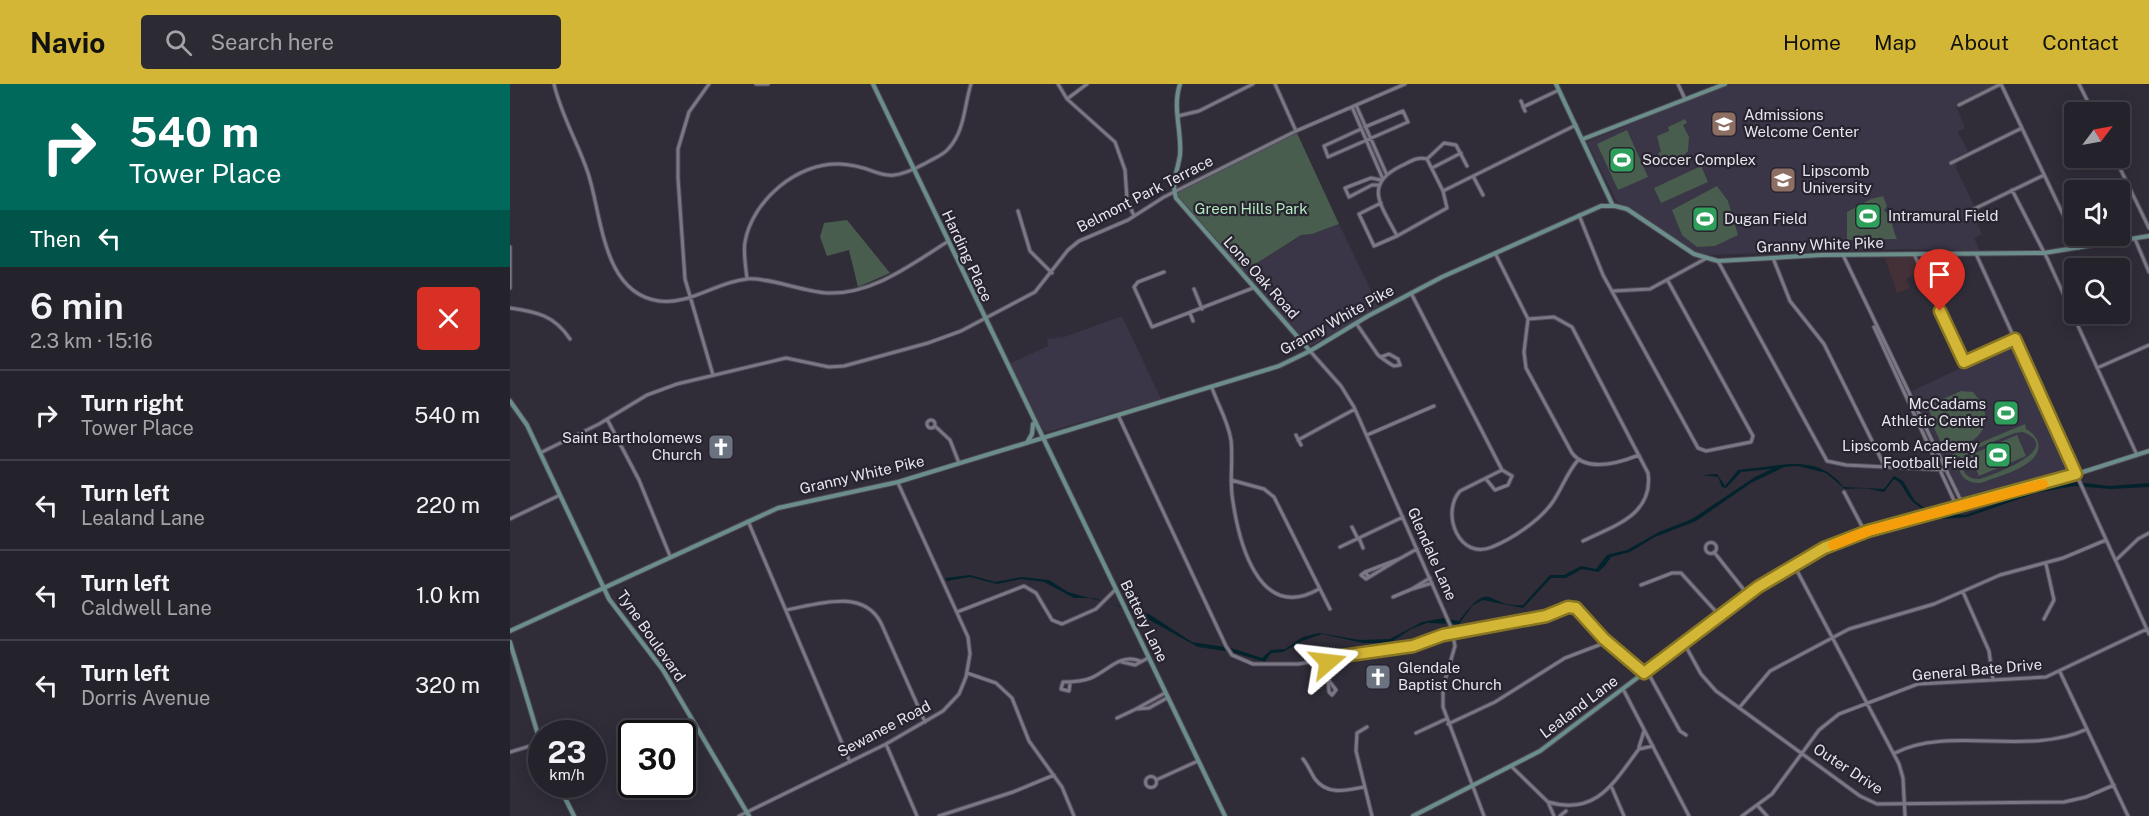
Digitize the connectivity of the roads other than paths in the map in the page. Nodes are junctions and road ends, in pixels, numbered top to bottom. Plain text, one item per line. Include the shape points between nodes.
1 (554, 84) edge
2 (709, 84) edge
3 (756, 84) edge
4 (768, 84) edge
5 (873, 84) edge
6 (971, 84) edge
7 (1058, 84) edge
8 (1087, 84) edge
9 (1180, 84) edge
10 (1253, 84) edge
11 (1275, 84) edge
12 (1404, 84) edge
13 (1556, 84) edge
14 (1678, 84) edge
15 (1725, 84) edge
16 (2001, 84) edge
17 (2079, 84) edge
18 (1559, 90) junction
19 (1067, 99) junction
20 (1685, 99) junction
21 (1521, 101) dead end
22 (2088, 102) edge
23 (1959, 105) dead end
24 (1354, 106) junction
25 (1178, 116) junction
26 (1576, 125) junction
27 (1363, 128) junction
28 (2022, 128) junction
29 (1296, 131) junction
30 (1368, 139) junction
31 (1583, 139) junction
32 (1461, 153) junction
33 (1427, 159) junction
34 (1951, 163) dead end
35 (1467, 165) dead end
36 (1431, 168) junction
37 (2120, 168) edge
38 (913, 170) junction
39 (2044, 175) junction
40 (1473, 176) junction
41 (1383, 177) junction
42 (1379, 185) junction
43 (2012, 190) junction
44 (1443, 191) junction
45 (1174, 192) junction
46 (1609, 193) junction
47 (1483, 195) dead end
48 (1381, 203) junction
49 (1601, 206) junction
50 (1613, 206) junction
51 (1974, 209) dead end
52 (1018, 212) dead end
53 (1580, 215) junction
54 (1134, 216) junction
55 (2149, 228) edge
56 (1397, 236) junction
57 (2149, 236) edge
58 (2134, 239) junction
59 (947, 242) junction
60 (510, 247) edge
61 (2079, 248) junction
62 (1495, 253) junction
63 (2044, 253) junction
64 (1914, 254) junction
65 (1976, 254) junction
66 (1843, 255) junction
67 (1773, 258) junction
68 (1705, 259) junction
69 (1718, 261) junction
70 (511, 270) edge
71 (1164, 272) dead end
72 (2149, 272) edge
73 (1052, 273) junction
74 (747, 279) junction
75 (1668, 281) junction
76 (510, 288) edge
77 (1253, 288) junction
78 (1194, 289) dead end
79 (1612, 291) junction
80 (1411, 293) junction
81 (690, 298) junction
82 (510, 308) edge
83 (1202, 309) junction
84 (1190, 313) junction
85 (984, 319) junction
86 (1528, 319) junction
87 (1872, 319) junction
88 (1193, 321) dead end
89 (1356, 323) junction
90 (570, 339) dead end
91 (2015, 339) junction
92 (2149, 345) edge
93 (1310, 351) junction
94 (1382, 357) junction
95 (2097, 368) junction
96 (713, 375) junction
97 (1212, 388) junction
98 (510, 401) edge
99 (1434, 405) dead end
100 (1355, 409) junction
101 (1118, 415) junction
102 (607, 419) junction
103 (1033, 420) junction
104 (935, 426) dead end
105 (1296, 435) dead end
106 (1366, 435) junction
107 (1041, 437) junction
108 (1298, 440) junction
109 (1028, 441) junction
110 (1301, 445) dead end
111 (2149, 451) edge
112 (540, 453) junction
113 (1639, 454) junction
114 (2137, 455) junction
115 (1578, 460) junction
116 (959, 463) junction
117 (1885, 467) junction
118 (1502, 470) junction
119 (1947, 470) junction
120 (1941, 472) junction
121 (2076, 474) junction
122 (1486, 479) junction
123 (1231, 480) junction
124 (898, 482) junction
125 (1844, 492) dead end
126 (560, 495) junction
127 (1963, 505) junction
128 (1957, 507) junction
129 (1403, 517) junction
130 (510, 519) edge
131 (747, 520) junction
132 (1352, 528) dead end
133 (1864, 532) junction
134 (2149, 533) edge
135 (1358, 538) junction
136 (2106, 540) junction
137 (1583, 541) dead end
138 (1340, 547) dead end
139 (1363, 548) dead end
140 (1417, 549) junction
141 (1714, 552) dead end
142 (670, 556) junction
143 (2115, 560) junction
144 (1794, 564) junction
145 (2046, 564) junction
146 (1366, 574) dead end
147 (1430, 578) junction
148 (1432, 583) junction
149 (1641, 585) dead end
150 (603, 587) junction
151 (1319, 589) junction
152 (1412, 589) junction
153 (1115, 591) junction
154 (1963, 592) junction
155 (1748, 595) junction
156 (1394, 597) dead end
157 (1330, 609) dead end
158 (785, 610) junction
159 (957, 612) junction
160 (1720, 616) junction
161 (2044, 619) dead end
162 (2147, 624) edge
163 (2147, 630) junction
164 (510, 631) edge
165 (1453, 634) junction
166 (2149, 634) edge
167 (1832, 637) junction
168 (510, 642) edge
169 (1607, 642) junction
170 (1684, 643) junction
171 (1148, 658) junction
172 (1328, 658) junction
173 (1645, 672) junction
174 (2060, 672) junction
175 (968, 674) junction
176 (1328, 679) dead end
177 (1993, 680) junction
178 (1070, 684) dead end
179 (1623, 689) junction
180 (1166, 696) junction
181 (1867, 703) junction
182 (1739, 708) junction
183 (1136, 709) junction
184 (1117, 718) dead end
185 (1446, 719) junction
186 (533, 720) edge
187 (925, 722) junction
188 (1448, 724) junction
189 (1367, 727) dead end
190 (1644, 728) junction
191 (2087, 729) junction
192 (1416, 733) dead end
193 (1686, 735) dead end
194 (886, 744) junction
195 (1653, 746) junction
196 (528, 749) edge
197 (1638, 749) junction
198 (510, 752) edge
199 (1802, 753) junction
200 (1894, 754) junction
201 (1303, 759) dead end
202 (1198, 761) junction
203 (850, 762) junction
204 (1512, 767) junction
205 (1054, 775) junction
206 (1156, 780) dead end
207 (2114, 785) junction
208 (1473, 786) junction
209 (1364, 787) junction
210 (1612, 788) junction
211 (565, 798) edge
212 (1548, 802) junction
213 (1758, 806) junction
214 (1904, 806) junction
215 (1591, 807) dead end
216 (1568, 810) junction
217 (1573, 811) dead end
218 (748, 814) edge
219 (574, 816) edge
220 (739, 816) edge
221 (917, 816) edge
222 (939, 816) edge
223 (1074, 816) edge
224 (1225, 816) edge
225 (1372, 816) edge
226 (1413, 816) edge
227 (1484, 816) edge
228 (1554, 816) edge
229 (1560, 816) edge
230 (1624, 816) edge
231 (1689, 816) edge
232 (1742, 816) edge
233 (1767, 816) edge
234 (1905, 816) edge
235 (2128, 816) edge

1 - 81 street via 589,176 603,236 622,277 630,288 652,299 674,302
2 - 81 street via 689,112 678,149 682,244
3 - 4 street
5 - 38 main road, Harding Place
6 - 38 street via 958,136 948,150
7 - 19 street
8 - 19 street
9 - 25 main road
10 - 25 street via 1199,111
11 - 29 street
12 - 24 street, Belmont Park Terrace
13 - 18 main road
14 - 20 street
15 - 20 main road
16 - 23 street
16 - 28 street
17 - 22 street
18 - 21 street via 1524,109
18 - 26 main road
19 - 54 street via 1115,142
20 - 31 main road
24 - 27 street
24 - 29 street, Belmont Park Terrace
25 - 45 main road via 1180,152
26 - 31 main road
26 - 40 street
27 - 30 street
27 - 30 street via 1403,111 1408,122
27 - 30 street via 1323,146 1328,157
28 - 34 street
28 - 39 street
29 - 45 street, Belmont Park Terrace
30 - 41 street
31 - 46 main road
32 - 33 street via 1455,144 1444,143
32 - 35 street
32 - 36 street
33 - 36 street
33 - 41 street via 1418,158
36 - 44 street
37 - 55 street
38 - 59 main road, Harding Place
38 - 74 street via 888,177 854,166 830,165 787,181 754,214 744,243
39 - 43 street
39 - 61 street
40 - 44 street
40 - 47 street
41 - 42 street
41 - 42 street via 1372,177 1345,188 1348,197
42 - 48 street
43 - 51 street
43 - 63 street
44 - 56 street via 1446,210
45 - 54 street, Belmont Park Terrace
45 - 77 main road, Lone Oak Road via 1183,208
46 - 49 main road
46 - 50 main road
48 - 56 street
48 - 56 street via 1359,214 1374,246
49 - 50 main road, Granny White Pike
49 - 53 main road, Granny White Pike
50 - 68 main road, Granny White Pike via 1631,212
52 - 73 street via 1032,253
53 - 62 main road, Granny White Pike
53 - 79 street
54 - 73 street, Belmont Park Terrace via 1075,244
57 - 58 main road, Granny White Pike
58 - 61 main road, Granny White Pike
58 - 72 street
59 - 74 street via 892,276 851,291 828,293
59 - 85 main road, Harding Place
60 - 70 street
61 - 63 main road, Granny White Pike
62 - 80 main road, Granny White Pike
62 - 86 street
63 - 65 main road, Granny White Pike
63 - 95 street
64 - 65 main road, Granny White Pike
64 - 66 main road, Granny White Pike
64 - 91 street via 1963,361
65 - 91 street
66 - 67 main road, Granny White Pike
66 - 87 street
67 - 69 main road, Granny White Pike
67 - 117 street via 1790,301 1821,340
68 - 69 main road, Granny White Pike
68 - 75 street
69 - 117 street via 1824,456 1830,462
70 - 76 street
71 - 84 street via 1134,287 1150,325 1155,327
73 - 85 street, Belmont Park Terrace via 1025,298
74 - 81 street
75 - 79 street via 1645,290
75 - 79 street via 1752,435 1750,443 1701,451
77 - 83 street
77 - 93 main road, Lone Oak Road
78 - 83 street
80 - 89 main road, Granny White Pike
80 - 118 street
81 - 96 street
82 - 90 street via 547,315
83 - 84 street
84 - 88 street
85 - 96 street, Belmont Park Terrace via 934,341 847,365 829,367 786,358
85 - 103 main road, Harding Place
86 - 113 street via 1554,317 1572,327
86 - 115 street via 1526,368
87 - 119 street
87 - 120 street
89 - 93 main road, Granny White Pike
89 - 94 street
91 - 121 street
92 - 95 street
93 - 97 main road, Granny White Pike
93 - 100 street, Glendale Lane via 1341,386
94 - 94 street via 1394,366 1400,365 1389,354
95 - 114 street
96 - 102 street, Belmont Park Terrace via 657,390
97 - 101 main road, Granny White Pike
97 - 123 street via 1230,436
98 - 112 main road, Tyne Boulevard
99 - 106 street
100 - 106 street, Glendale Lane
100 - 108 street
101 - 107 main road, Granny White Pike
101 - 172 street via 1230,653 1246,662 1268,666
102 - 112 street, Belmont Park Terrace
102 - 142 street via 639,480
103 - 107 main road, Harding Place
103 - 109 main road
104 - 116 street via 950,440
105 - 108 street
106 - 129 street, Glendale Lane
107 - 109 main road, Granny White Pike
107 - 153 main road, Battery Lane
108 - 110 street
109 - 116 main road, Granny White Pike
111 - 114 main road, Lealand Lane
112 - 126 main road, Tyne Boulevard
113 - 115 street via 1598,464
113 - 137 street via 1648,475 1649,490 1644,503 1629,518
114 - 121 main road, Lealand Lane
115 - 122 street via 1546,510 1494,546 1476,549 1457,533 1450,510 1460,491
116 - 124 main road, Granny White Pike
117 - 120 street
118 - 122 street
118 - 122 street via 1511,473 1512,479 1504,488 1495,490
119 - 120 street
119 - 127 street
120 - 128 street
121 - 127 main road, Lealand Lane
121 - 136 street
123 - 151 street via 1271,493
123 - 151 street via 1244,544 1262,584 1286,598
124 - 131 main road, Granny White Pike via 791,504
124 - 159 street, Sewanee Road
125 - 133 street
126 - 130 street
126 - 150 main road, Tyne Boulevard
127 - 128 main road, Lealand Lane
128 - 133 main road, Lealand Lane
129 - 135 street
129 - 140 street, Glendale Lane
131 - 142 main road, Granny White Pike
131 - 158 street
132 - 135 street
133 - 144 main road, Lealand Lane
134 - 143 street
135 - 138 street
135 - 139 street
136 - 143 street
136 - 145 street
140 - 146 street
140 - 147 street, Glendale Lane
141 - 155 street
142 - 150 main road, Granny White Pike
143 - 162 street
144 - 155 main road, Lealand Lane
144 - 167 street
145 - 154 street via 2004,574
145 - 161 street via 2054,600
147 - 148 street, Glendale Lane
147 - 152 street
148 - 152 street
148 - 165 street, Glendale Lane
149 - 160 street via 1679,571
150 - 164 main road, Granny White Pike
150 - 218 main road, Tyne Boulevard via 617,613 663,670
151 - 157 street
152 - 156 street
153 - 159 street via 1092,611 1059,624 1050,618 1029,587 1016,586
153 - 171 main road, Battery Lane
154 - 167 street
154 - 177 street via 1989,651
155 - 160 main road, Lealand Lane
158 - 187 street via 845,601 860,602 873,610
158 - 203 street
159 - 175 street, Sewanee Road via 969,644
160 - 170 main road, Lealand Lane
162 - 163 street
163 - 166 street
163 - 174 street, General Bate Drive
165 - 169 street via 1574,608
165 - 172 street via 1413,646
165 - 185 street, Glendale Lane via 1454,652 1443,691
167 - 181 street
167 - 182 street via 1770,671
168 - 186 main road
169 - 173 street
169 - 188 street via 1559,661 1495,702
170 - 173 main road, Lealand Lane
170 - 182 street, Outer Drive via 1708,684
171 - 178 street via 1129,659 1092,678
171 - 180 main road, Battery Lane
172 - 176 street via 1321,670
173 - 179 main road, Lealand Lane
173 - 193 street
174 - 177 street, General Bate Drive via 2040,678
174 - 191 street
175 - 187 street, Sewanee Road via 953,701
175 - 205 street via 993,682 1010,696 1032,746
177 - 181 street, General Bate Drive via 1918,684
179 - 190 street
179 - 204 main road, Lealand Lane
180 - 183 street
180 - 183 street via 1149,708
180 - 202 main road, Battery Lane
181 - 199 street, General Bate Drive via 1830,720
181 - 200 street
182 - 199 street, Outer Drive
183 - 184 street
185 - 188 street, Glendale Lane
185 - 192 street
187 - 194 street, Sewanee Road
188 - 208 street, Glendale Lane
189 - 209 street via 1357,733 1355,742
190 - 195 street
190 - 197 street
191 - 200 street via 2053,740 1920,744
191 - 207 street
194 - 203 street, Sewanee Road
194 - 221 street
195 - 197 street
195 - 231 street
196 - 198 street
197 - 210 street
199 - 213 street, General Bate Drive via 1779,786
199 - 214 street, Outer Drive via 1872,803
200 - 214 street via 1903,774
201 - 209 street via 1325,789
202 - 206 street
202 - 224 main road, Battery Lane
203 - 218 street, Sewanee Road
204 - 208 main road, Lealand Lane
204 - 212 street
205 - 222 street via 1007,795
205 - 223 street
207 - 214 street, Outer Drive via 2064,802
207 - 235 street
208 - 226 main road, Lealand Lane
208 - 227 street, Glendale Lane
209 - 225 street
210 - 215 street
210 - 230 street
211 - 219 main road
212 - 216 street
212 - 228 street
213 - 232 street, General Bate Drive
213 - 233 street
214 - 234 street
216 - 217 street
216 - 229 street
218 - 220 street, Sewanee Road

